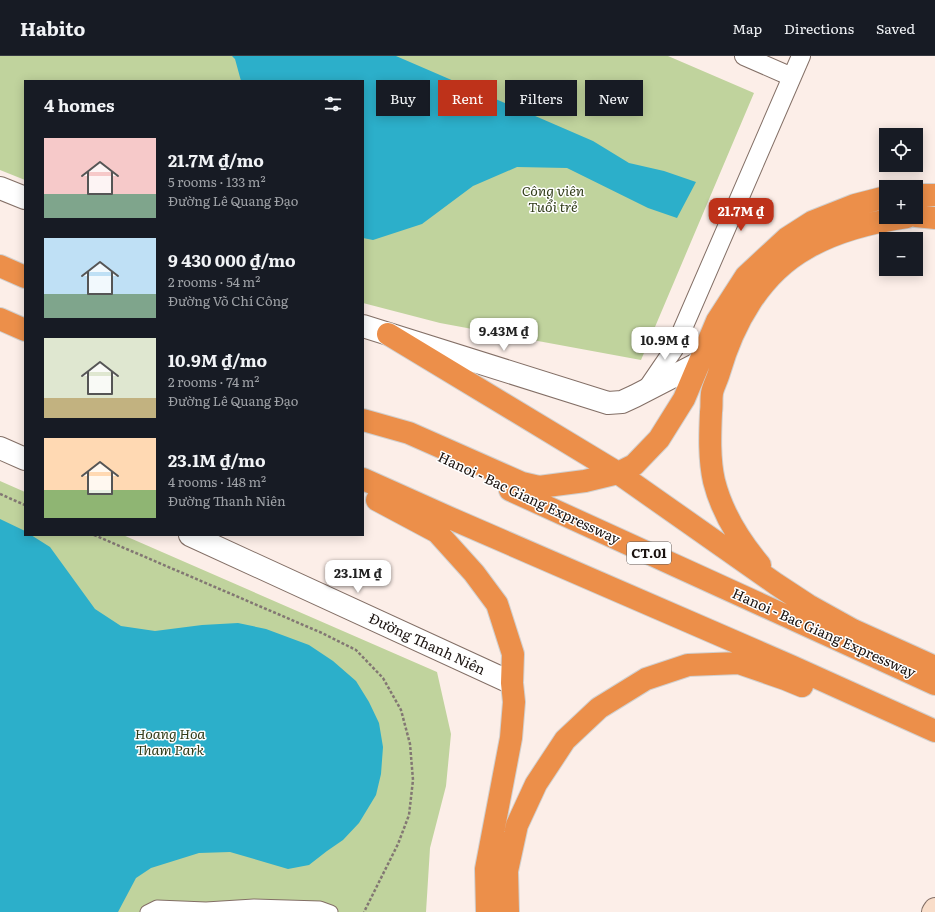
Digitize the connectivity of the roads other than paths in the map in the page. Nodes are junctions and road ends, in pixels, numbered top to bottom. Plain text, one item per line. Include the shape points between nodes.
1 (744, 56) edge
2 (801, 56) edge
3 (792, 77) junction
4 (0, 188) edge
5 (923, 195) edge
6 (935, 195) edge
7 (24, 198) edge
8 (879, 199) edge
9 (923, 217) edge
10 (935, 218) edge
11 (879, 222) edge
12 (0, 266) edge
13 (24, 277) edge
14 (0, 319) edge
15 (364, 326) edge
16 (24, 330) edge
17 (388, 334) junction
18 (699, 363) junction
19 (646, 390) junction
20 (364, 420) edge
21 (364, 423) edge
22 (0, 448) edge
23 (24, 459) edge
24 (618, 473) junction
25 (364, 479) edge
26 (364, 495) edge
27 (192, 536) edge
28 (776, 584) junction
29 (935, 666) edge
30 (512, 683) junction
31 (935, 684) edge
32 (935, 731) edge
33 (935, 741) edge
34 (935, 909) edge
35 (147, 912) edge
36 (330, 912) edge
37 (487, 912) edge
38 (508, 912) edge
39 (933, 912) edge

1 - 3 street
2 - 3 street
3 - 19 street via 674,349
4 - 7 street
5 - 6 highway
8 - 18 highway via 812,222 787,238 746,276 717,321
9 - 10 highway
11 - 28 highway via 842,232 807,248 770,278 753,298 732,335 712,394 710,446 714,480 727,518 748,551
12 - 13 highway
14 - 16 highway
15 - 17 street
17 - 19 street via 608,403 622,402
17 - 24 highway
18 - 19 street
18 - 24 highway via 684,399 659,439 634,465
20 - 24 highway via 410,433 522,483 539,487 585,481
21 - 31 highway, Hanoi - Bac Giang Expressway / CT.01
22 - 23 street
24 - 28 highway
25 - 32 highway
26 - 30 highway via 437,532 474,573 497,604 513,654
27 - 30 street, Đường Thanh Niên
28 - 29 highway via 853,630
30 - 37 highway via 514,702 511,738 486,869
33 - 38 highway via 908,734 785,679 739,663 688,665 646,679 599,708 565,740 536,784 517,825 506,871
34 - 39 main road
35 - 36 street via 157,906 206,910 254,906 320,908

